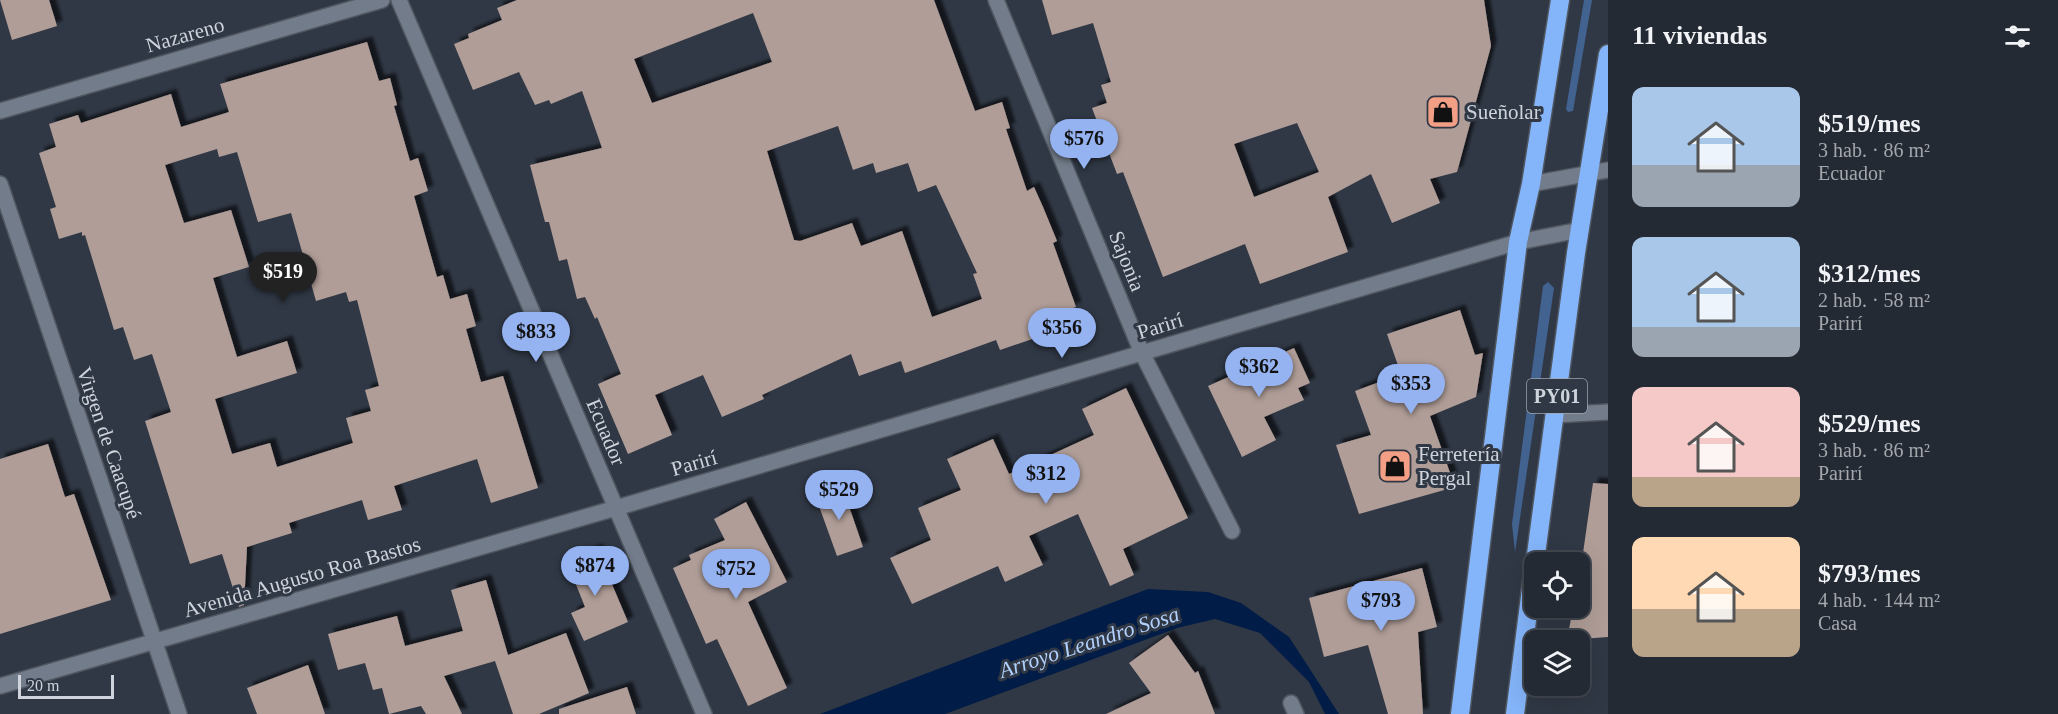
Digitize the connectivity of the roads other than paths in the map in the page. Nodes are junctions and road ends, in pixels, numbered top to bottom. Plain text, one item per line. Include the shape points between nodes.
1 (382, 0) edge
2 (399, 0) edge
3 (996, 0) edge
4 (1560, 0) edge
5 (1608, 54) edge
6 (1604, 100) edge
7 (0, 111) edge
8 (1608, 170) edge
9 (1588, 174) junction
10 (0, 184) edge
11 (1532, 184) junction
12 (1580, 230) junction
13 (1518, 242) junction
14 (1142, 353) junction
15 (1608, 412) edge
16 (1555, 415) junction
17 (616, 508) junction
18 (1232, 531) dead end
19 (1537, 552) edge
20 (1528, 618) edge
21 (153, 642) junction
22 (0, 686) edge
23 (179, 714) edge
24 (704, 714) edge
25 (1460, 714) edge
26 (1515, 714) edge

1 - 7 street, Nazareno
2 - 17 street, Ecuador
3 - 14 street, Sajonia
4 - 11 highway, PY01
5 - 6 highway, PY01
6 - 9 highway, PY01
8 - 9 street
9 - 11 street
9 - 12 highway, PY01
10 - 21 street, Virgen de Caacupé
11 - 13 highway, PY01
12 - 13 street, Parirí
12 - 16 highway, PY01
13 - 14 street, Parirí
13 - 25 highway, PY01
14 - 17 street, Parirí
14 - 18 street, Sajonia
15 - 16 street
16 - 19 highway, PY01
17 - 21 street, Avenida Augusto Roa Bastos
17 - 24 street, Ecuador
20 - 26 highway, PY01
21 - 22 street, Avenida Augusto Roa Bastos
21 - 23 street, Virgen de Caacupé

